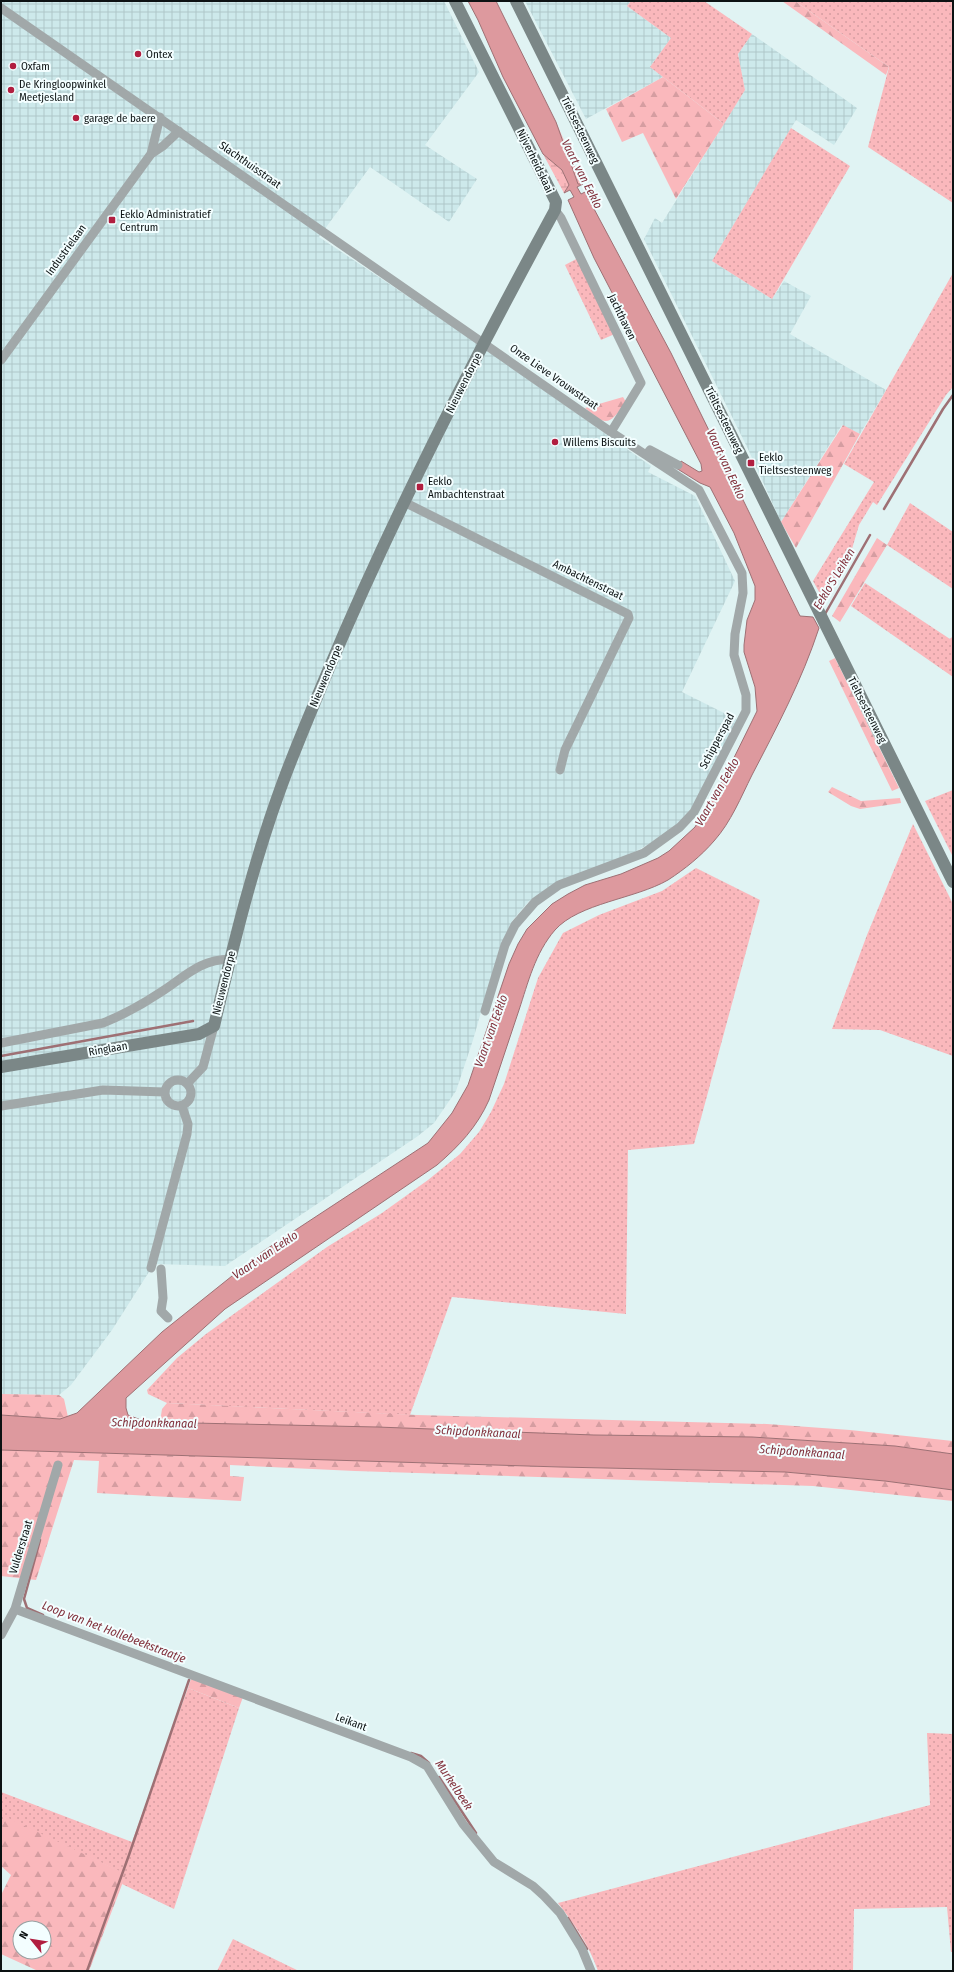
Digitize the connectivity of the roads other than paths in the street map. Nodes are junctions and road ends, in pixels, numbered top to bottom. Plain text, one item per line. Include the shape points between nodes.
1 (455, 1) edge
2 (516, 1) edge
3 (1, 8) edge
4 (160, 117) junction
5 (179, 131) junction
6 (151, 154) junction
7 (555, 210) junction
8 (484, 343) junction
9 (1, 360) edge
10 (611, 432) junction
11 (646, 455) junction
12 (678, 465) dead end
13 (404, 502) junction
14 (560, 770) dead end
15 (953, 882) edge
16 (230, 959) junction
17 (485, 1011) dead end
18 (214, 1026) junction
19 (1, 1043) edge
20 (1, 1067) edge
21 (187, 1084) junction
22 (165, 1092) junction
23 (1, 1106) edge
24 (182, 1106) junction
25 (151, 1268) dead end
26 (161, 1269) dead end
27 (168, 1318) dead end
28 (58, 1465) dead end
29 (15, 1609) junction
30 (1, 1635) edge
31 (591, 1971) edge

1 - 7 main road, Nijverheidskaai via 556,202
2 - 15 main road, Tieltsesteenweg
3 - 4 street, Slachthuisstraat
4 - 5 street, Slachthuisstraat
4 - 6 street, Industrielaan
5 - 6 street, Industrielaan
5 - 8 street, Slachthuisstraat
6 - 9 street, Industrielaan
7 - 8 main road
7 - 10 street, Jachthaven via 641,383
8 - 10 street, Onze Lieve Vrouwstraat
8 - 13 main road, Nieuwendorpe
10 - 11 street, Schipperspad
11 - 12 street via 650,450
11 - 17 street, Schipperspad via 699,490 742,573 743,593 735,634 734,655 746,695 746,711 694,812 680,827 644,853 559,885 535,902 515,925 505,945
13 - 14 street, Ambachtenstraat via 628,614 629,618 566,750
13 - 16 main road, Nieuwendorpe via 367,580 280,788
16 - 18 main road, Nieuwendorpe
16 - 19 street via 204,963 162,992 103,1023
18 - 20 main road, Ringlaan via 200,1034
18 - 21 street via 203,1067
21 - 22 street via 176,1080 170,1082
21 - 24 street via 191,1094
22 - 23 street via 103,1090
22 - 24 street via 169,1103
24 - 25 street via 188,1124 187,1134
26 - 27 street via 161,1311
28 - 29 street, Vulderstraat
29 - 30 street, Vulderstraat
29 - 31 street, Leikant via 424,1763 463,1824 494,1862 533,1886 560,1913 582,1949

